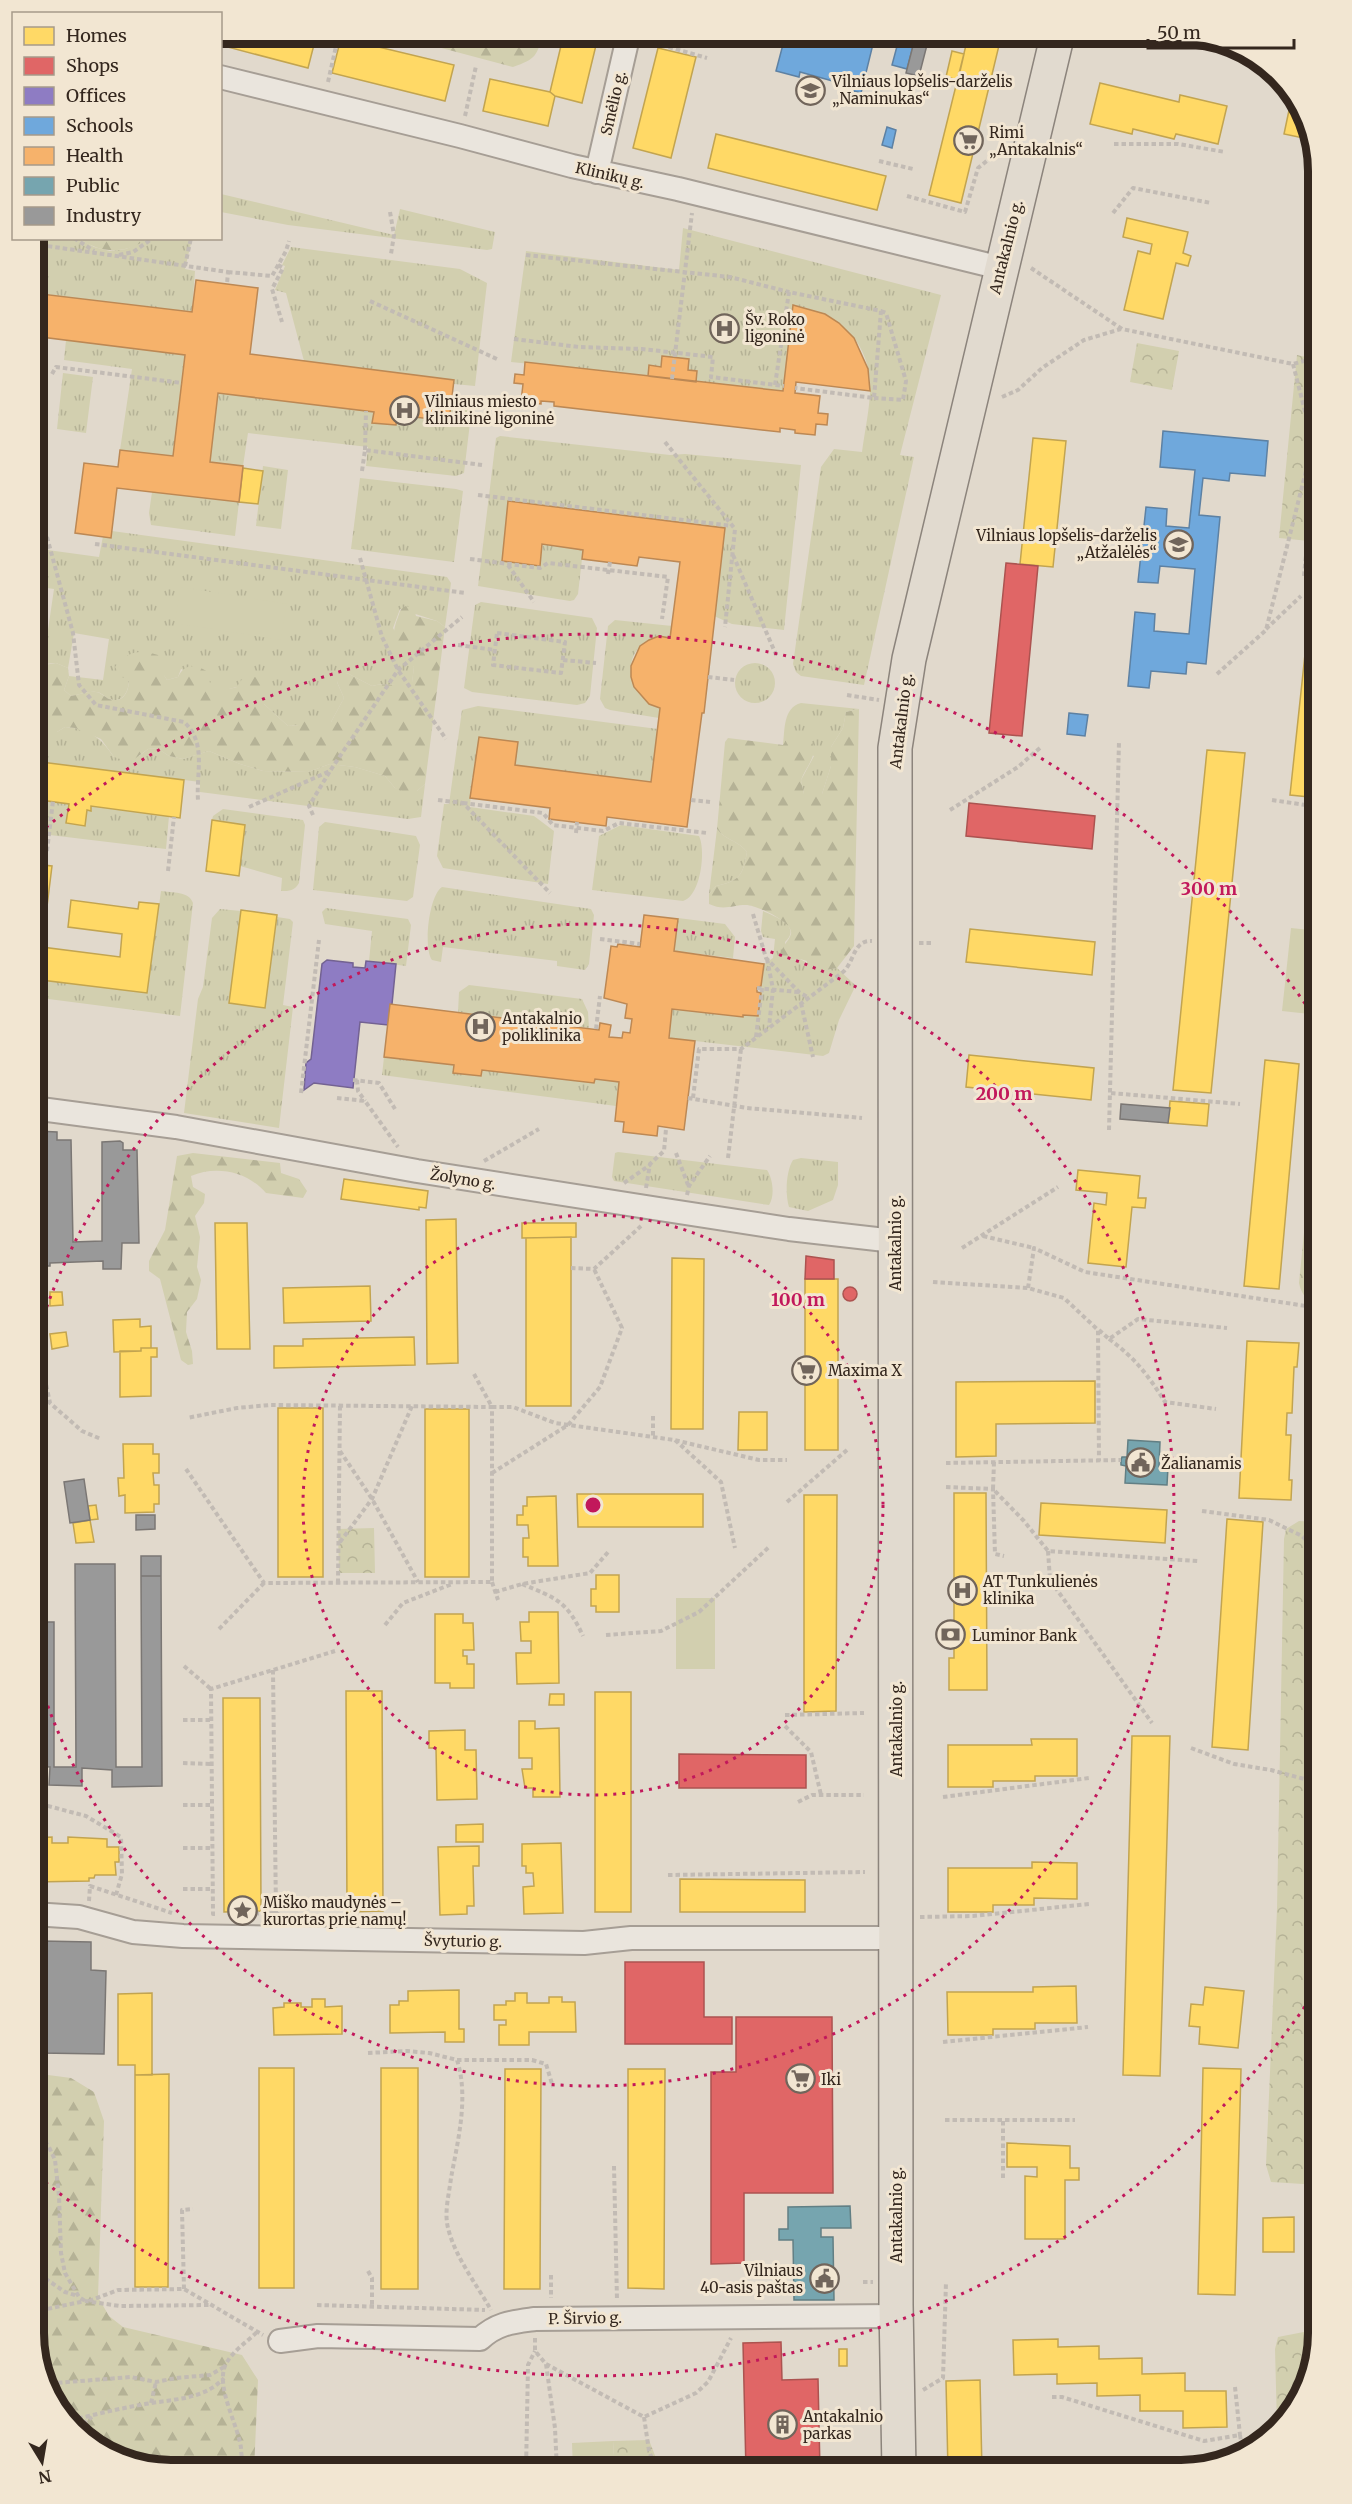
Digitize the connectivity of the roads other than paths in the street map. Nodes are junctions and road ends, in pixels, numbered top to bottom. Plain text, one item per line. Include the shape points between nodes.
1 (626, 44) edge
2 (1056, 44) edge
3 (222, 78) edge
4 (597, 172) junction
5 (1016, 268) junction
6 (44, 1109) edge
7 (894, 1241) junction
8 (44, 1915) edge
9 (904, 1928) junction
10 (896, 2316) junction
11 (280, 2341) dead end
12 (899, 2460) edge

1 - 4 street, Smėlio g.
2 - 5 main road, Antakalnio g.
3 - 4 street, Klinikų g.
4 - 5 street, Klinikų g.
5 - 7 main road, Antakalnio g. via 900,703 895,760
6 - 7 street, Žolyno g. via 176,1127 651,1208
7 - 9 main road, Antakalnio g.
8 - 9 street, Švyturio g. via 87,1919 133,1932 183,1936 584,1943
9 - 10 main road, Antakalnio g.
10 - 11 street, P. Širvio g. via 497,2317 480,2339 318,2336
10 - 12 main road, Antakalnio g.

